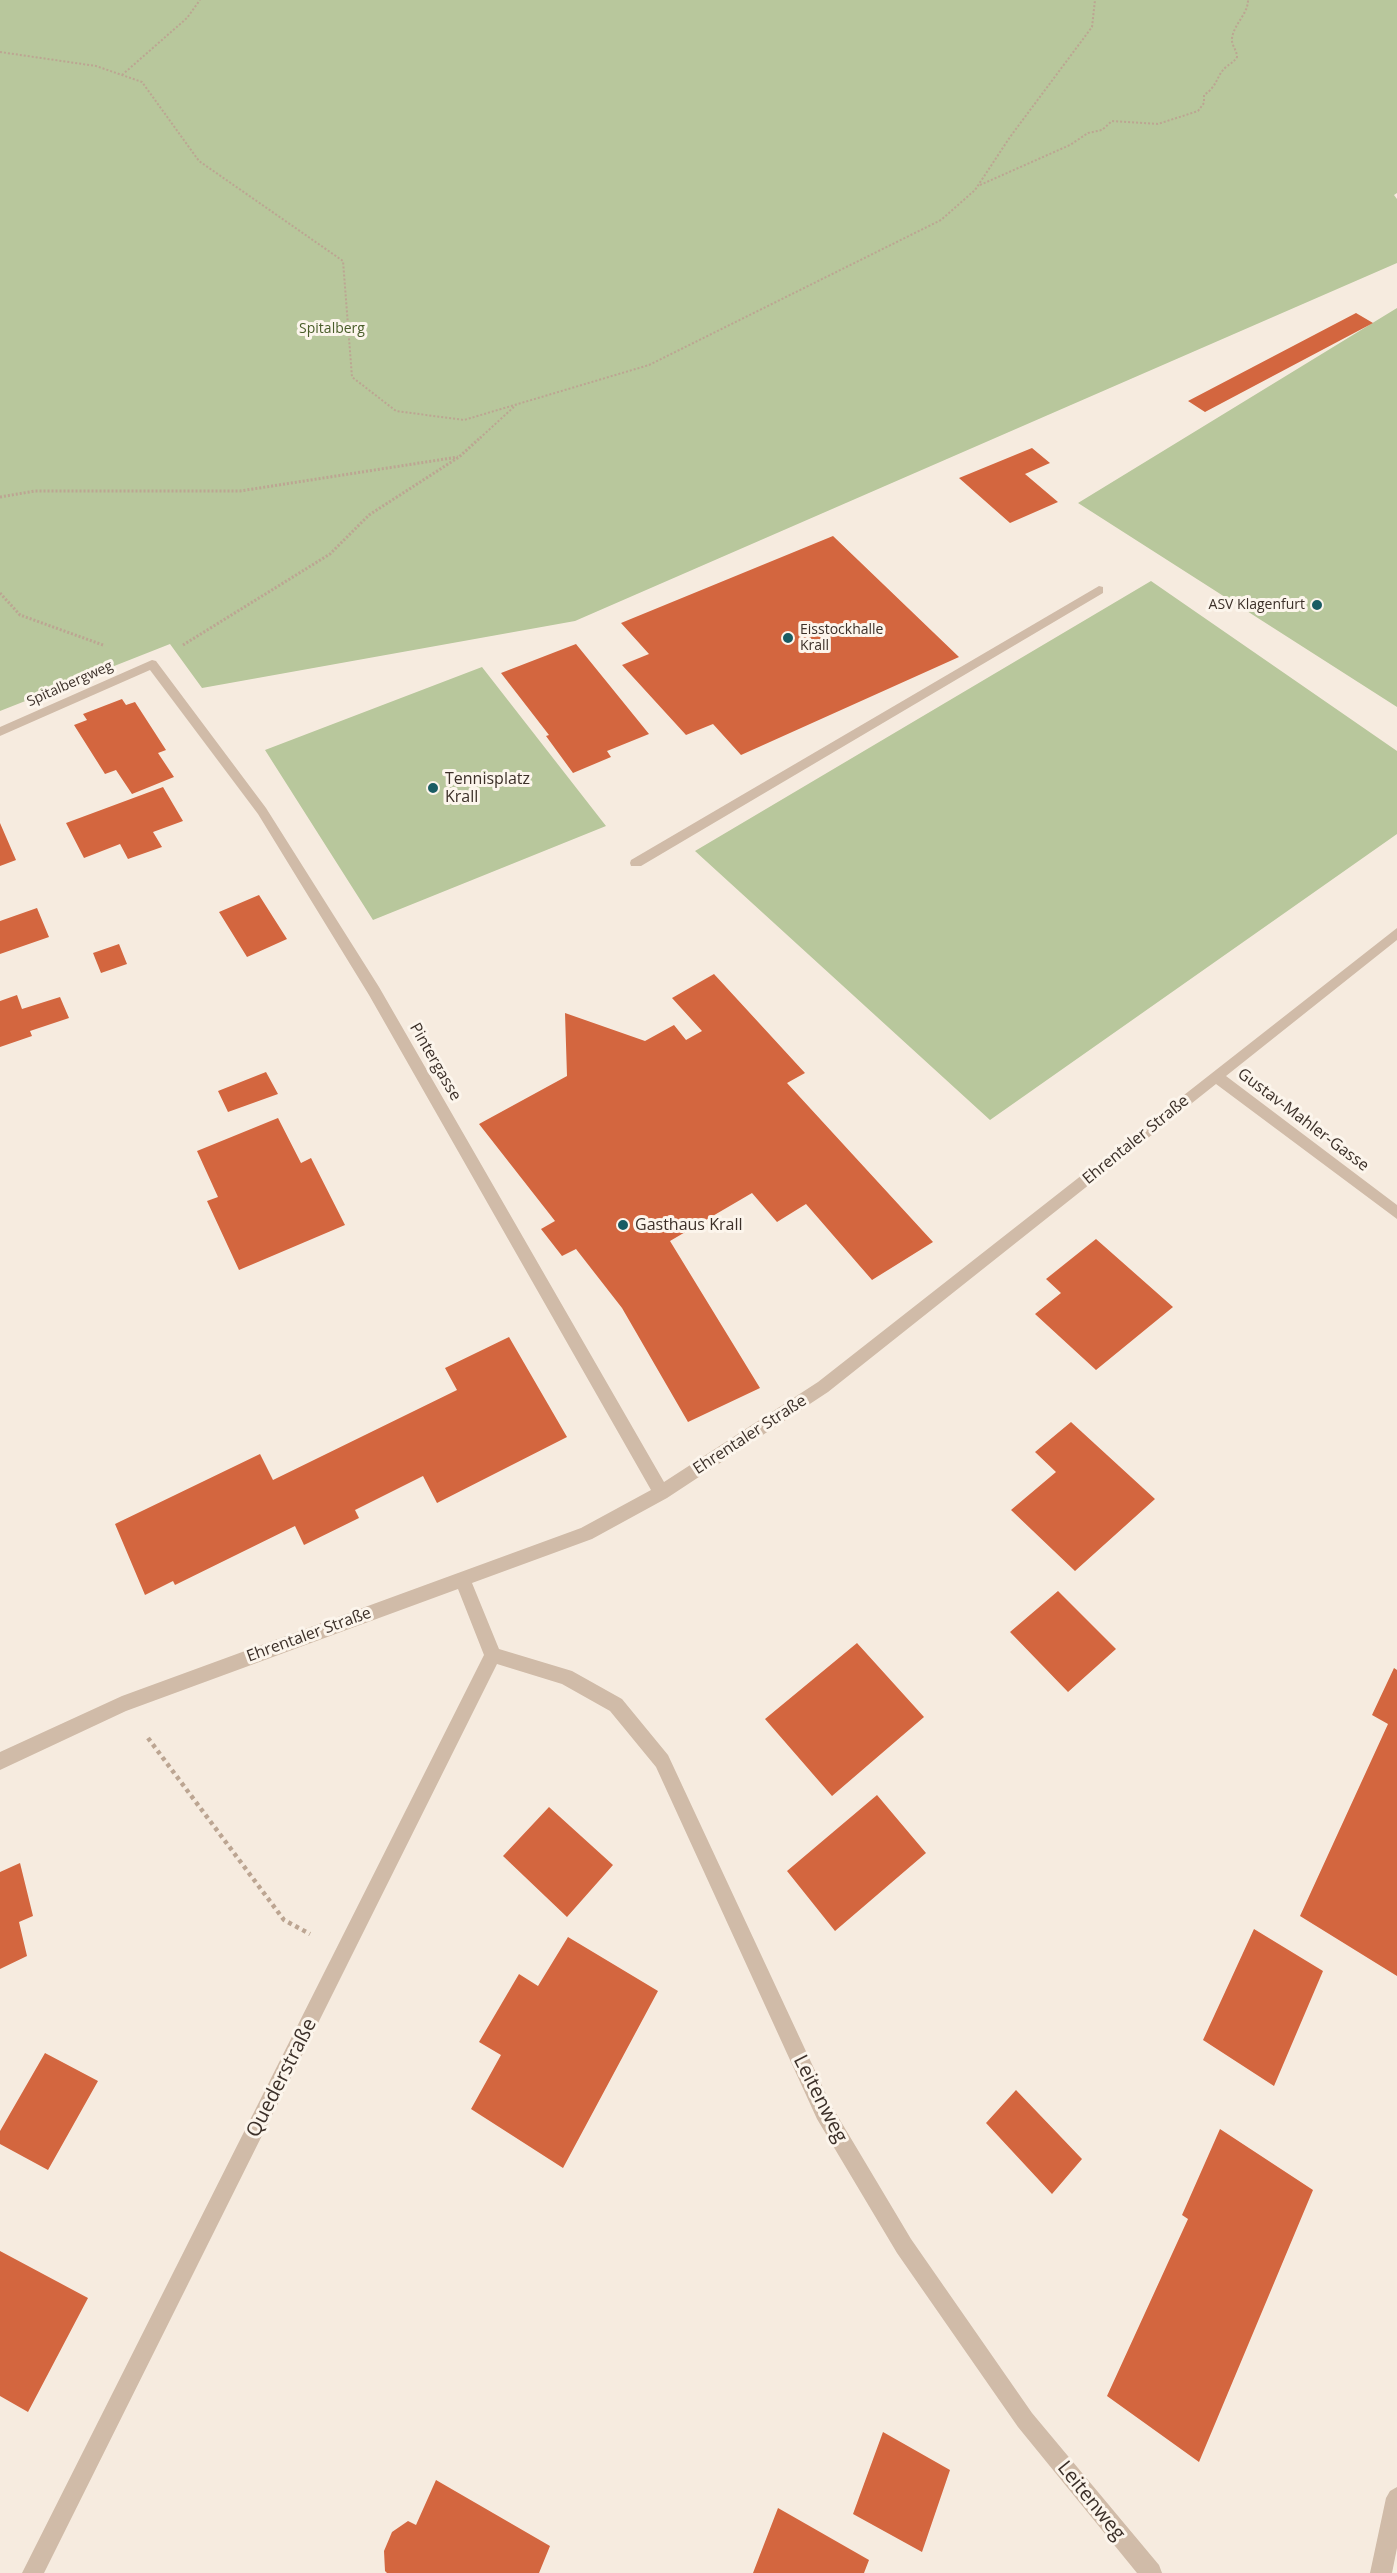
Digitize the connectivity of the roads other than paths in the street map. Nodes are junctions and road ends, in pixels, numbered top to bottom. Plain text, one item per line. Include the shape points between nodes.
1 (1099, 590) dead end
2 (152, 664) joint
3 (0, 732) edge
4 (636, 863) dead end
5 (1397, 933) edge
6 (1216, 1076) junction
7 (1397, 1213) edge
8 (662, 1493) junction
9 (462, 1578) junction
10 (492, 1655) junction
11 (0, 1761) edge
12 (1397, 2498) edge
13 (33, 2573) edge
14 (1151, 2573) edge
15 (1381, 2573) edge

1 - 4 street
2 - 3 street, Spitalbergweg
2 - 8 street, Pintergasse via 262,811 374,991
5 - 6 street, Ehrentaler Straße
6 - 7 street, Gustav-Mahler-Gasse
6 - 8 street, Ehrentaler Straße via 824,1387
8 - 9 street, Ehrentaler Straße via 586,1534
9 - 10 street
9 - 11 street, Ehrentaler Straße via 122,1704
10 - 13 street, Quederstraße
10 - 14 street, Leitenweg via 566,1677 616,1705 662,1761 824,2112 904,2246 1025,2420
12 - 15 street

